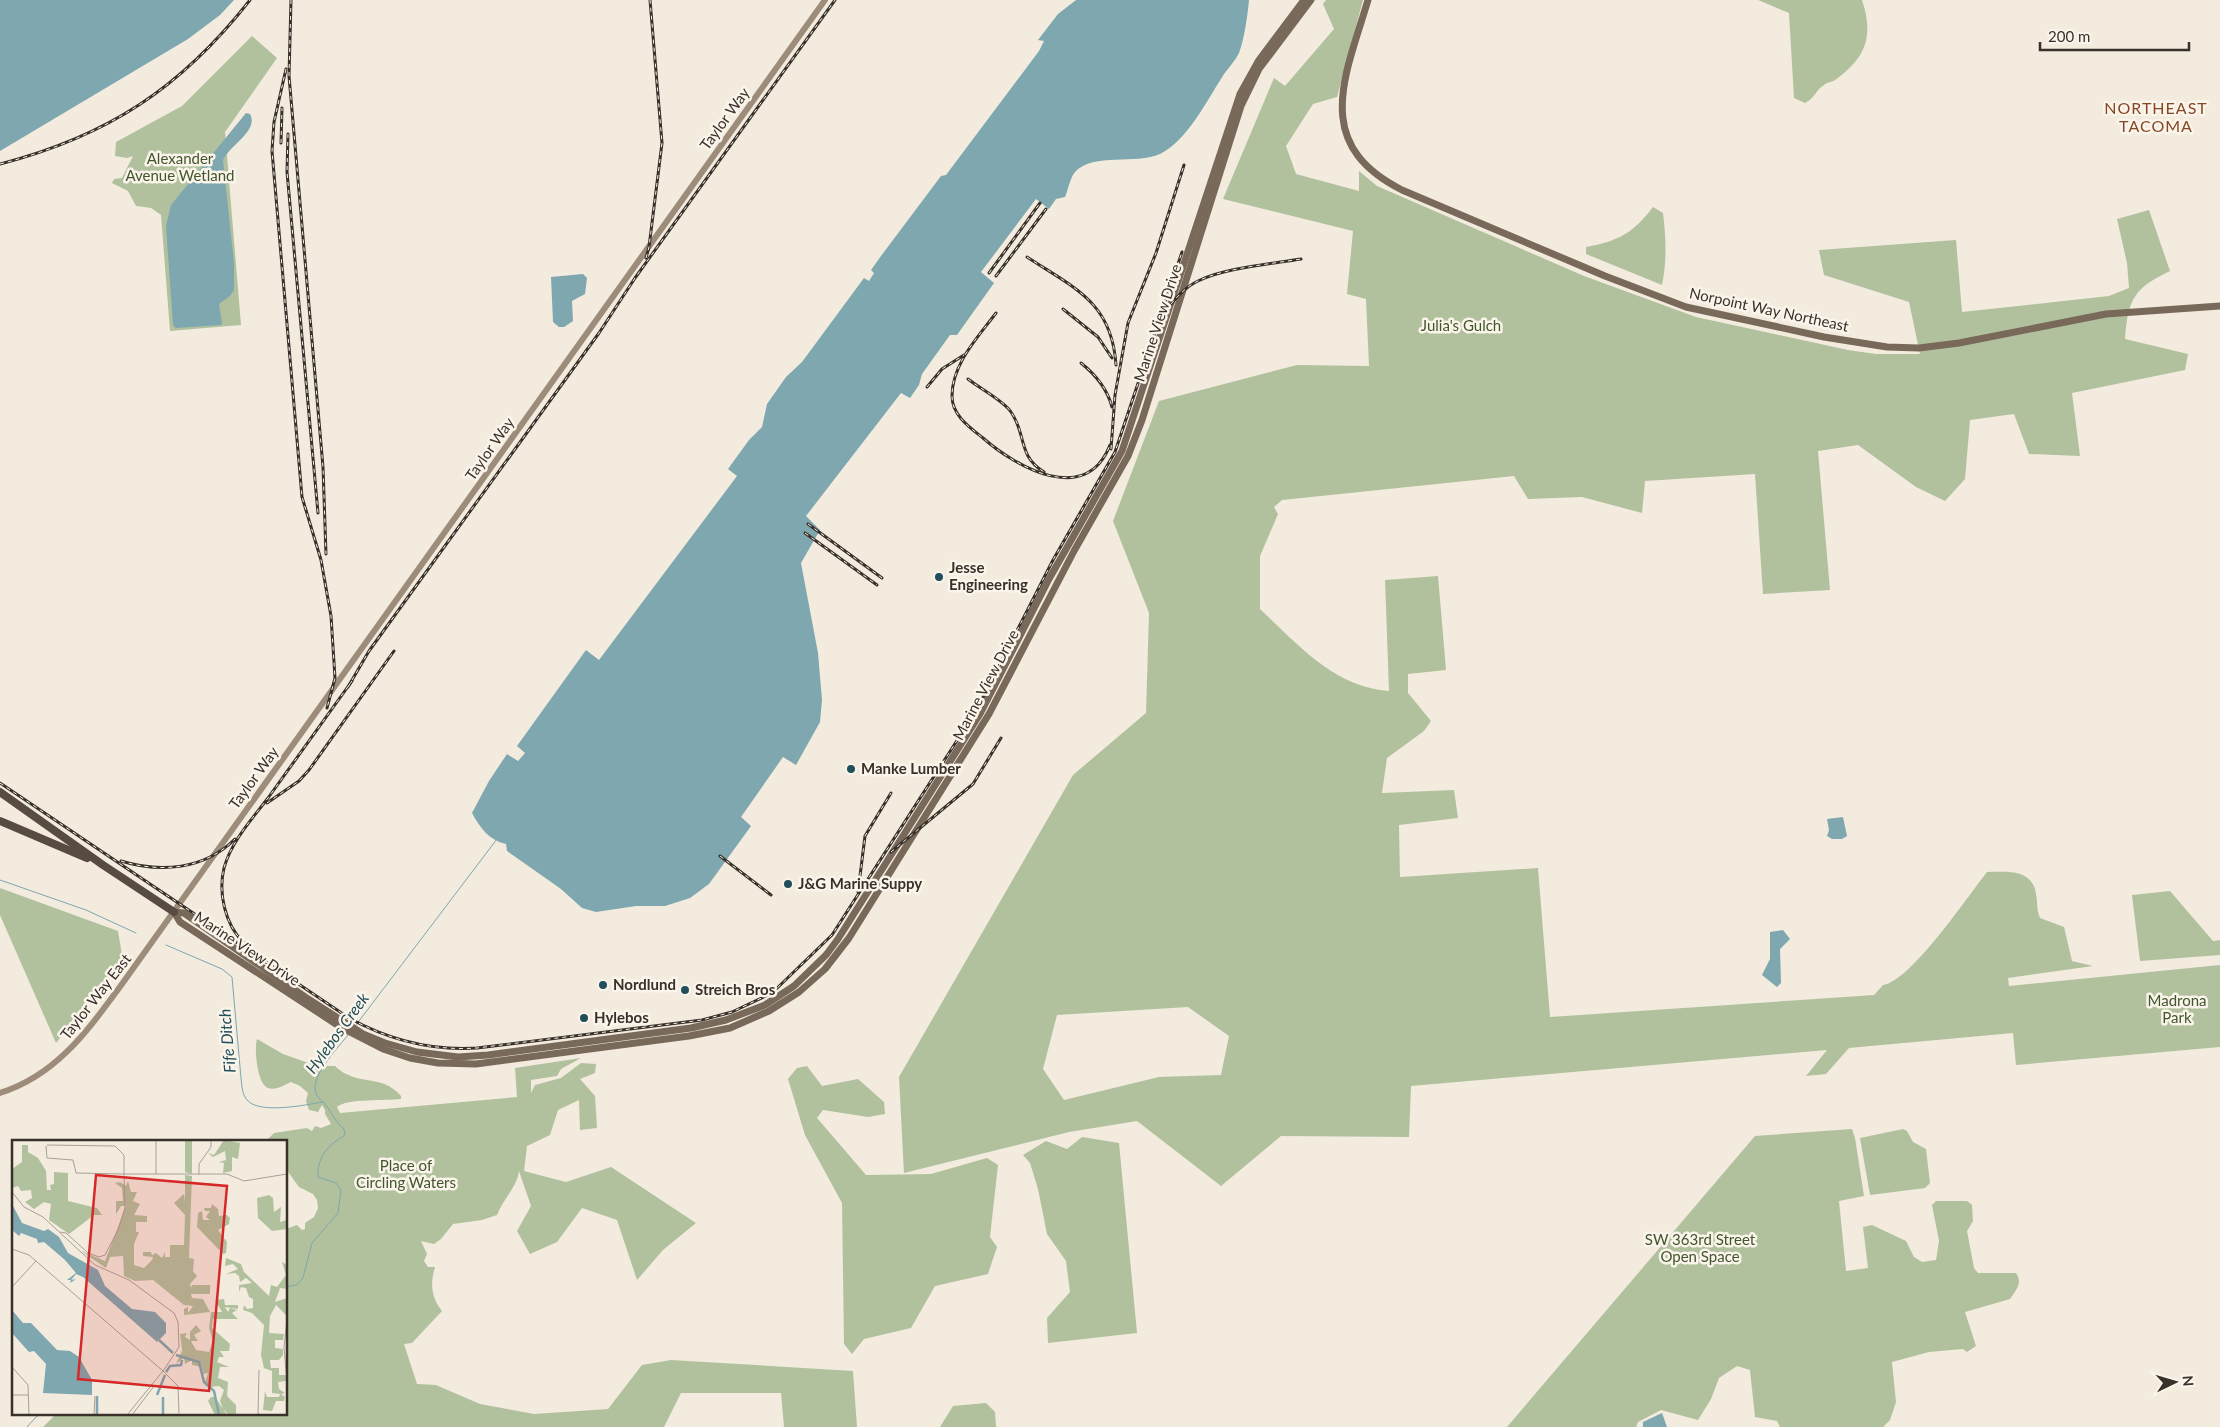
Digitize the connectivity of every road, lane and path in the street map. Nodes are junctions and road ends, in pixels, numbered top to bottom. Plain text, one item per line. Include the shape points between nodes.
1 (825, 0) edge
2 (1304, 0) edge
3 (1311, 0) edge
4 (1368, 0) edge
5 (2220, 306) edge
6 (0, 792) edge
7 (0, 821) edge
8 (102, 865) junction
9 (174, 912) junction
10 (362, 1036) junction
11 (0, 1093) edge

1 - 9 street, Taylor Way
2 - 10 main road, Marine View Drive via 1259,60 1240,94 1122,451 1049,579 980,714 826,955 794,986 765,1005 700,1026 477,1056 417,1052
3 - 10 main road, Marine View Drive via 1259,69 1241,106 1128,456 1065,567 989,714 849,938 825,969 799,992 769,1011 730,1028 689,1036 458,1064 410,1058 383,1049
4 - 5 main road, Norpoint Way Northeast via 1344,86 1341,109 1349,143 1361,161 1384,181 1402,190 1646,293 1727,317 1824,337 1903,347 1959,342 2097,315
6 - 8 highway
7 - 8 highway
8 - 9 highway
9 - 10 main road, Marine View Drive via 180,922
9 - 11 street, Taylor Way East via 76,1045 52,1067 24,1084

